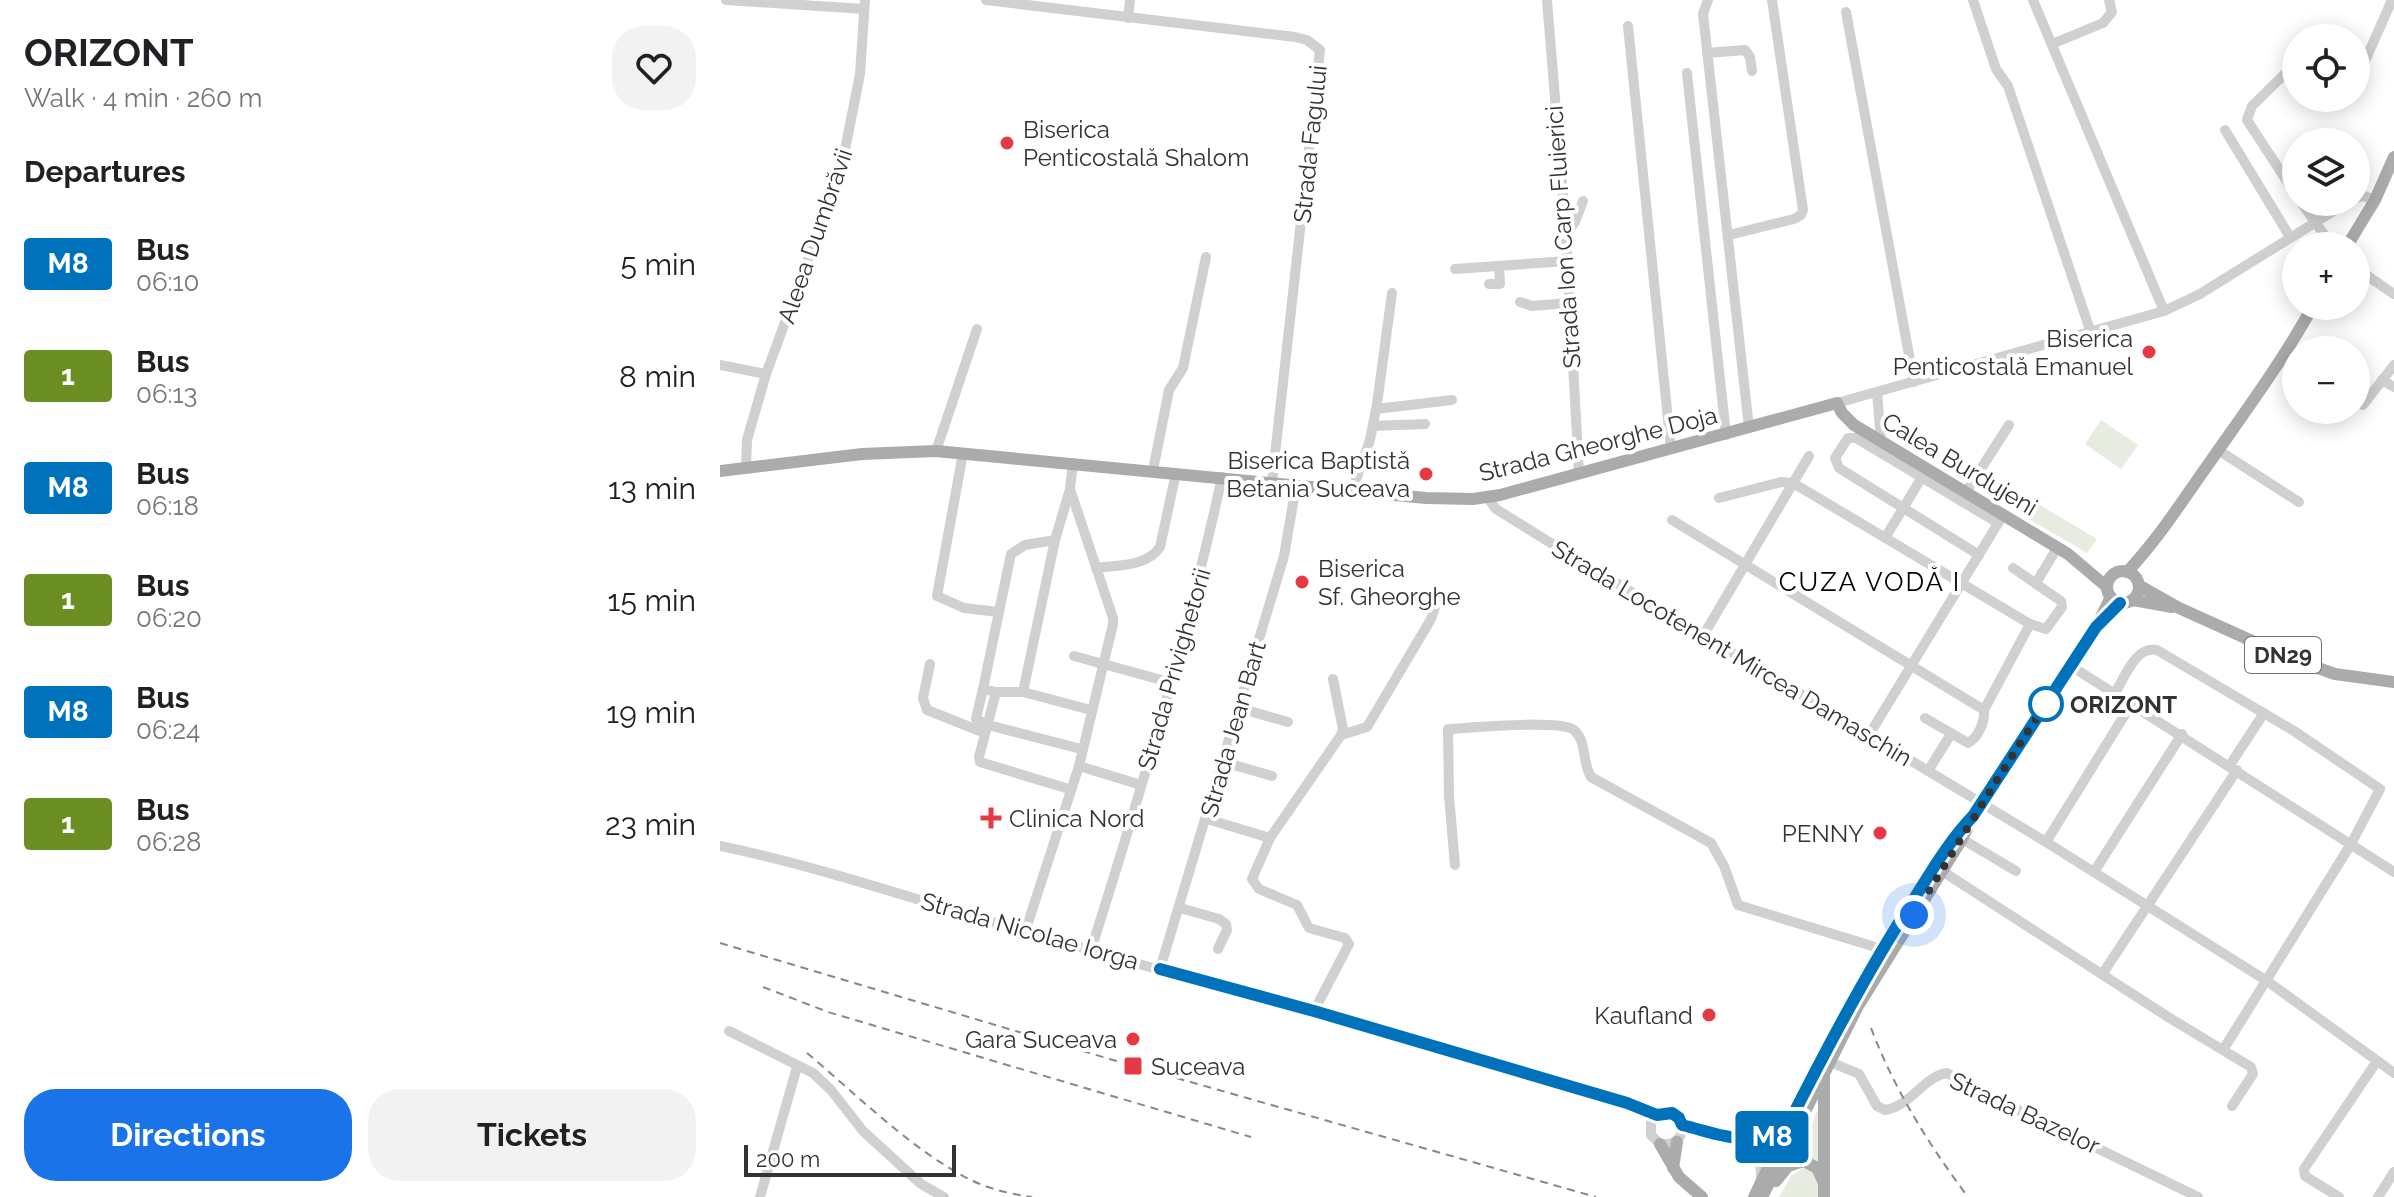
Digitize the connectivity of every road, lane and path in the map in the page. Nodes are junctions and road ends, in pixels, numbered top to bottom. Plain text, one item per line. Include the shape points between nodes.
1 (726, 0) edge
2 (986, 0) edge
3 (1130, 0) edge
4 (1547, 0) edge
5 (1708, 0) edge
6 (1772, 0) edge
7 (1973, 0) edge
8 (2033, 0) edge
9 (2109, 0) edge
10 (2392, 0) edge
11 (865, 4) edge
12 (1846, 12) dead end
13 (1128, 18) junction
14 (1628, 26) dead end
15 (2052, 44) junction
16 (2370, 51) edge
17 (1707, 53) junction
18 (1752, 71) dead end
19 (1687, 73) dead end
20 (2282, 77) edge
21 (2225, 130) dead end
22 (2394, 157) edge
23 (2282, 174) edge
24 (2390, 176) edge
25 (2370, 198) edge
26 (2375, 200) junction
27 (1583, 201) dead end
28 (2310, 216) edge
29 (2325, 216) edge
30 (2314, 223) junction
31 (2287, 232) edge
32 (2299, 232) edge
33 (2321, 232) edge
34 (2356, 232) edge
35 (1566, 234) junction
36 (1729, 235) junction
37 (2282, 242) edge
38 (1206, 257) dead end
39 (1567, 261) junction
40 (1499, 266) junction
41 (1455, 269) dead end
42 (2370, 278) edge
43 (1489, 284) dead end
44 (1392, 293) dead end
45 (2394, 294) edge
46 (1520, 302) dead end
47 (1569, 303) junction
48 (2164, 311) junction
49 (977, 329) dead end
50 (2091, 333) junction
51 (720, 365) edge
52 (2394, 365) edge
53 (2282, 368) edge
54 (766, 374) junction
55 (2382, 380) junction
56 (1914, 382) junction
57 (2394, 387) edge
58 (1877, 392) junction
59 (2370, 396) edge
60 (1452, 400) dead end
61 (1837, 403) junction
62 (1376, 409) junction
63 (1425, 424) dead end
64 (2009, 425) dead end
65 (1373, 426) junction
66 (1749, 428) junction
67 (1726, 435) junction
68 (1881, 441) junction
69 (1671, 449) junction
70 (2218, 450) junction
71 (936, 451) junction
72 (963, 453) junction
73 (1809, 456) dead end
74 (1073, 463) junction
75 (746, 468) junction
76 (1153, 470) junction
77 (720, 471) edge
78 (1176, 473) junction
79 (1579, 474) junction
80 (1222, 477) junction
81 (1922, 477) junction
82 (1272, 482) junction
83 (1793, 483) junction
84 (1296, 486) junction
85 (1070, 489) junction
86 (1352, 491) junction
87 (1966, 492) junction
88 (1488, 498) junction
89 (1719, 498) dead end
90 (2299, 502) dead end
91 (1903, 507) junction
92 (2001, 519) junction
93 (1672, 520) dead end
94 (1885, 538) junction
95 (1055, 540) junction
96 (2062, 551) junction
97 (1979, 555) junction
98 (1743, 564) junction
99 (1096, 568) junction
100 (2013, 568) dead end
101 (2129, 577) junction
102 (2036, 583) junction
103 (1962, 584) junction
104 (2113, 596) junction
105 (2133, 600) junction
106 (1436, 604) dead end
107 (2179, 608) junction
108 (999, 612) junction
109 (2030, 624) junction
110 (1703, 636) junction
111 (1074, 656) dead end
112 (930, 664) dead end
113 (1104, 664) junction
114 (1911, 666) junction
115 (2071, 666) junction
116 (1333, 679) dead end
117 (1169, 682) junction
118 (2394, 682) edge
119 (983, 689) junction
120 (996, 692) junction
121 (1023, 692) junction
122 (2115, 693) junction
123 (2132, 703) junction
124 (1239, 708) junction
125 (1091, 710) junction
126 (1984, 710) junction
127 (2264, 713) junction
128 (1925, 718) dead end
129 (1288, 722) dead end
130 (986, 729) junction
131 (1951, 734) junction
132 (2182, 734) junction
133 (1341, 735) junction
134 (1869, 735) junction
135 (1081, 749) junction
136 (1223, 762) junction
137 (1079, 766) junction
138 (2234, 768) junction
139 (1928, 771) junction
140 (1272, 776) dead end
141 (1141, 785) junction
142 (1069, 789) junction
143 (1981, 802) junction
144 (1973, 816) junction
145 (1207, 819) junction
146 (1270, 838) junction
147 (1962, 839) junction
148 (2046, 842) junction
149 (2351, 844) junction
150 (722, 847) edge
151 (1455, 865) dead end
152 (1942, 871) junction
153 (2016, 871) dead end
154 (2094, 872) junction
155 (2394, 872) edge
156 (2148, 906) junction
157 (1180, 908) junction
158 (1025, 932) junction
159 (1218, 949) dead end
160 (1091, 950) junction
161 (1885, 953) junction
162 (1160, 969) junction
163 (2103, 973) junction
164 (2267, 981) junction
165 (1314, 1011) junction
166 (729, 1031) dead end
167 (2223, 1050) junction
168 (2377, 1061) junction
169 (1826, 1065) junction
170 (797, 1067) junction
171 (2394, 1073) edge
172 (1627, 1103) junction
173 (2232, 1106) dead end
174 (1657, 1115) junction
175 (1650, 1126) junction
176 (1786, 1129) junction
177 (1680, 1134) junction
178 (1741, 1139) junction
179 (1660, 1144) junction
180 (1673, 1168) junction
181 (2394, 1172) edge
182 (1764, 1189) edge
183 (1824, 1193) edge
184 (760, 1197) edge
185 (944, 1197) edge
186 (1702, 1197) edge
187 (1754, 1197) edge
188 (2198, 1197) edge
189 (2339, 1197) edge
190 (2378, 1197) edge

1 - 11 street
2 - 13 street, Strada Fagului
3 - 13 street
4 - 35 street, Strada Ion Carp Fluierici
5 - 17 street via 1703,14
6 - 36 street via 1803,210 1794,219
7 - 50 street via 1996,69 2008,86
8 - 15 street
9 - 15 street via 2112,12 2103,23
10 - 16 street
11 - 54 street, Aleea Dumbrăvii via 860,74 841,170
12 - 56 street
13 - 82 street, Strada Fagului via 1295,37 1320,50
14 - 69 street
15 - 48 street
17 - 18 street via 1745,50
17 - 36 street
19 - 67 street
20 - 23 street via 2252,106 2247,120
21 - 31 street
22 - 24 main road
24 - 26 main road
25 - 26 street
26 - 34 main road
27 - 35 street
28 - 30 street
29 - 30 street, Strada Gheorghe Doja
30 - 32 street, Strada Gheorghe Doja
30 - 33 street
35 - 39 street, Strada Ion Carp Fluierici
36 - 66 street
37 - 48 street, Strada Gheorghe Doja
38 - 76 street via 1183,368 1169,390
39 - 40 street
39 - 47 street, Strada Ion Carp Fluierici
40 - 41 street
40 - 43 street via 1500,284
42 - 45 street
44 - 62 street
46 - 47 street
47 - 79 street, Strada Ion Carp Fluierici
48 - 50 street, Strada Gheorghe Doja
49 - 71 street
50 - 56 street, Strada Gheorghe Doja
51 - 54 street
52 - 55 street
53 - 70 main road
54 - 75 street, Aleea Dumbrăvii via 747,440
55 - 57 street
55 - 59 street
56 - 58 street, Strada Gheorghe Doja
58 - 61 street, Strada Gheorghe Doja
58 - 68 street
60 - 62 street
61 - 66 main road, Strada Gheorghe Doja
61 - 68 main road, Calea Burdujeni via 1854,425
62 - 65 street
63 - 65 street
64 - 87 street
65 - 86 street
66 - 67 main road, Strada Gheorghe Doja
67 - 69 main road, Strada Gheorghe Doja
68 - 87 main road, Calea Burdujeni
69 - 79 main road, Strada Gheorghe Doja
70 - 90 street
70 - 101 main road
71 - 72 main road, Strada Gheorghe Doja
71 - 75 main road, Strada Gheorghe Doja
72 - 74 main road, Strada Gheorghe Doja
72 - 108 street via 937,596 964,608
73 - 83 street
74 - 76 main road, Strada Gheorghe Doja
74 - 85 street
75 - 77 main road, Strada Gheorghe Doja
76 - 78 main road, Strada Gheorghe Doja
78 - 80 main road, Strada Gheorghe Doja
78 - 99 street via 1156,553 1133,564
79 - 88 main road, Strada Gheorghe Doja
80 - 82 main road, Strada Gheorghe Doja
80 - 117 street, Strada Privighetorii
81 - 91 street
81 - 91 street via 1856,438 1848,438 1835,458 1836,464
81 - 92 street
82 - 84 main road, Strada Gheorghe Doja
83 - 89 street
83 - 94 street
83 - 98 street
84 - 86 main road, Strada Gheorghe Doja
84 - 124 street, Strada Jean Bart via 1284,556
85 - 95 street
85 - 99 street
86 - 88 main road, Strada Gheorghe Doja
87 - 92 main road, Calea Burdujeni
88 - 110 street, Strada Locotenent Mircea Damaschin via 1496,509
91 - 94 street
91 - 97 street
92 - 96 main road, Calea Burdujeni
92 - 97 street
93 - 98 street
94 - 103 street
95 - 108 street via 1025,545 1011,554
95 - 121 street
96 - 101 main road, Calea Burdujeni
96 - 102 street
96 - 104 main road, Calea Burdujeni
97 - 103 street
98 - 110 street
98 - 114 street
99 - 113 street via 1113,618
100 - 102 street
101 - 104 main road
101 - 105 main road
101 - 107 main road, Calea Burdujeni / DN29
102 - 109 street via 2062,607 2046,629
103 - 109 street
103 - 114 street
104 - 105 main road, DN29
104 - 115 main road
105 - 107 main road, Calea Burdujeni / DN29
106 - 133 street via 1367,727
107 - 118 main road, Calea Burdujeni / DN29 via 2307,664 2353,678
108 - 119 street
109 - 126 street
110 - 134 street, Strada Locotenent Mircea Damaschin
111 - 113 street
112 - 130 street via 923,698 927,710
113 - 117 street
113 - 125 street
114 - 126 street
114 - 134 street
115 - 122 street
115 - 143 main road
116 - 133 street
117 - 141 street, Strada Privighetorii
119 - 120 street
119 - 130 street via 975,715
120 - 121 street
120 - 130 street
121 - 125 street
122 - 123 street
122 - 127 street via 2141,652 2153,648
123 - 132 street
123 - 148 street
124 - 129 street
124 - 136 street, Strada Jean Bart
125 - 135 street
126 - 131 street via 1985,720 1970,743
127 - 138 street
127 - 149 street via 2380,789
128 - 131 street
130 - 135 street
130 - 142 street via 979,757 984,765
131 - 139 street
132 - 138 street
132 - 154 street
133 - 146 street
134 - 139 street, Strada Locotenent Mircea Damaschin
135 - 137 street
136 - 140 street
136 - 145 street, Strada Jean Bart
137 - 141 street
137 - 142 street
138 - 149 street
138 - 156 street
139 - 143 street, Strada Locotenent Mircea Damaschin
141 - 160 street, Strada Privighetorii
142 - 158 street
143 - 144 main road
143 - 148 street, Strada Locotenent Mircea Damaschin
144 - 147 main road
144 - 161 main road
145 - 146 street
145 - 157 street, Strada Jean Bart
146 - 165 street via 1252,879 1255,886 1294,903 1309,928 1345,938 1349,944
147 - 152 main road
147 - 153 street
148 - 154 street, Strada Locotenent Mircea Damaschin
149 - 155 street
149 - 164 street
150 - 158 street, Strada Nicolae Iorga
151 - 161 street via 1448,729 1567,728 1582,743 1591,777 1711,843 1738,905
152 - 161 main road
152 - 163 street
154 - 156 street, Strada Locotenent Mircea Damaschin
156 - 163 street
156 - 164 street, Strada Locotenent Mircea Damaschin
157 - 159 street via 1226,924
157 - 162 street, Strada Jean Bart
158 - 160 street, Strada Nicolae Iorga
160 - 162 street, Strada Nicolae Iorga
161 - 169 main road
161 - 176 main road via 1844,1015
162 - 165 street, Strada Nicolae Iorga
163 - 167 street
164 - 167 street
164 - 168 street, Strada Locotenent Mircea Damaschin
165 - 172 street, Strada Nicolae Iorga
166 - 170 street
167 - 173 street via 2253,1072
168 - 171 street, Strada Locotenent Mircea Damaschin
168 - 189 street via 2303,1173
169 - 182 main road
169 - 183 main road
169 - 188 street, Strada Bazelor via 1859,1074 1877,1106 1885,1110 1900,1106 1947,1073
170 - 184 street
170 - 185 street via 813,1073 863,1131 921,1184
172 - 174 street, Strada Nicolae Iorga
172 - 175 street
174 - 175 street
174 - 177 street, Strada Nicolae Iorga via 1672,1113 1679,1118
175 - 179 street
176 - 178 street via 1762,1139
176 - 182 main road
177 - 178 street via 1707,1132
177 - 179 street via 1669,1145
177 - 180 main road
178 - 182 street via 1760,1162
179 - 180 main road
180 - 186 main road
181 - 190 street
182 - 183 main road via 1788,1166 1804,1161 1817,1168
182 - 187 main road

